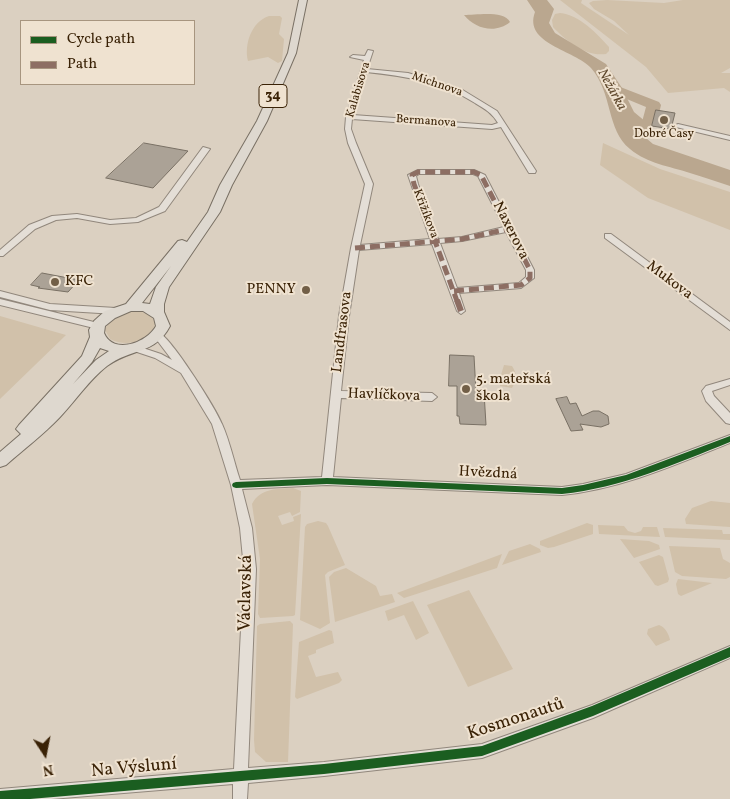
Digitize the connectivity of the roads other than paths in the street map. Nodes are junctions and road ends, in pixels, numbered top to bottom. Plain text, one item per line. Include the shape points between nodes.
1 (303, 0) edge
2 (353, 57) dead end
3 (364, 70) junction
4 (349, 117) junction
5 (502, 124) junction
6 (678, 126) dead end
7 (730, 138) edge
8 (206, 149) dead end
9 (532, 171) dead end
10 (474, 172) joint
11 (370, 184) joint
12 (226, 185) junction
13 (508, 229) junction
14 (608, 236) dead end
15 (435, 241) junction
16 (355, 248) junction
17 (1, 254) edge
18 (454, 291) junction
19 (0, 294) edge
20 (0, 302) edge
21 (131, 307) junction
22 (116, 311) junction
23 (461, 311) dead end
24 (157, 312) junction
25 (730, 327) edge
26 (98, 330) junction
27 (158, 335) junction
28 (128, 348) junction
29 (183, 370) junction
30 (730, 382) edge
31 (336, 394) junction
32 (432, 398) dead end
33 (730, 420) edge
34 (730, 440) edge
35 (0, 460) edge
36 (327, 481) junction
37 (236, 485) junction
38 (730, 652) edge
39 (240, 776) junction
40 (0, 796) edge
41 (240, 799) edge

1 - 12 main road, 34 via 292,53 262,121
2 - 3 street, Kalabisova via 369,55
3 - 4 street, Kalabisova
3 - 5 street, Michnova via 408,75 459,90 495,112
4 - 5 street, Bermanova via 492,127
4 - 11 street, Kalabisova via 352,143
5 - 9 street, Michnova
6 - 7 street
8 - 17 street via 162,209 138,220 110,222 76,216 55,218 32,227
10 - 13 street, Naxerova via 484,177
10 - 15 street, Křižíkova via 424,170 412,175
11 - 16 street, Landfrasova
12 - 21 main road, 34
12 - 24 main road, 34 via 205,226 163,287
13 - 15 street
13 - 18 street, Naxerova via 530,270 530,278 521,285
14 - 25 street, Mukova
15 - 16 street
15 - 18 street, Křižíkova
16 - 31 street, Landfrasova
18 - 23 street, Křižíkova
19 - 22 street via 50,307
20 - 26 street
21 - 22 main road
21 - 24 main road
22 - 26 main road via 105,317
24 - 27 main road via 163,323
26 - 28 main road via 99,339 107,346
26 - 35 main road via 87,359
27 - 28 main road via 146,344
27 - 29 street, Václavská
28 - 29 street, Václavská via 158,356
28 - 35 main road via 101,363 52,414
29 - 37 street, Václavská via 217,424
30 - 33 street via 707,391
31 - 32 street, Havlíčkova
31 - 36 street, Landfrasova
34 - 36 street, Hvězdná via 586,490
36 - 37 street, Hvězdná
37 - 39 street, Václavská via 246,528 250,569
38 - 39 street, Kosmonautů via 593,711 482,751
39 - 40 street, Na Výsluní
39 - 41 street, Václavská

